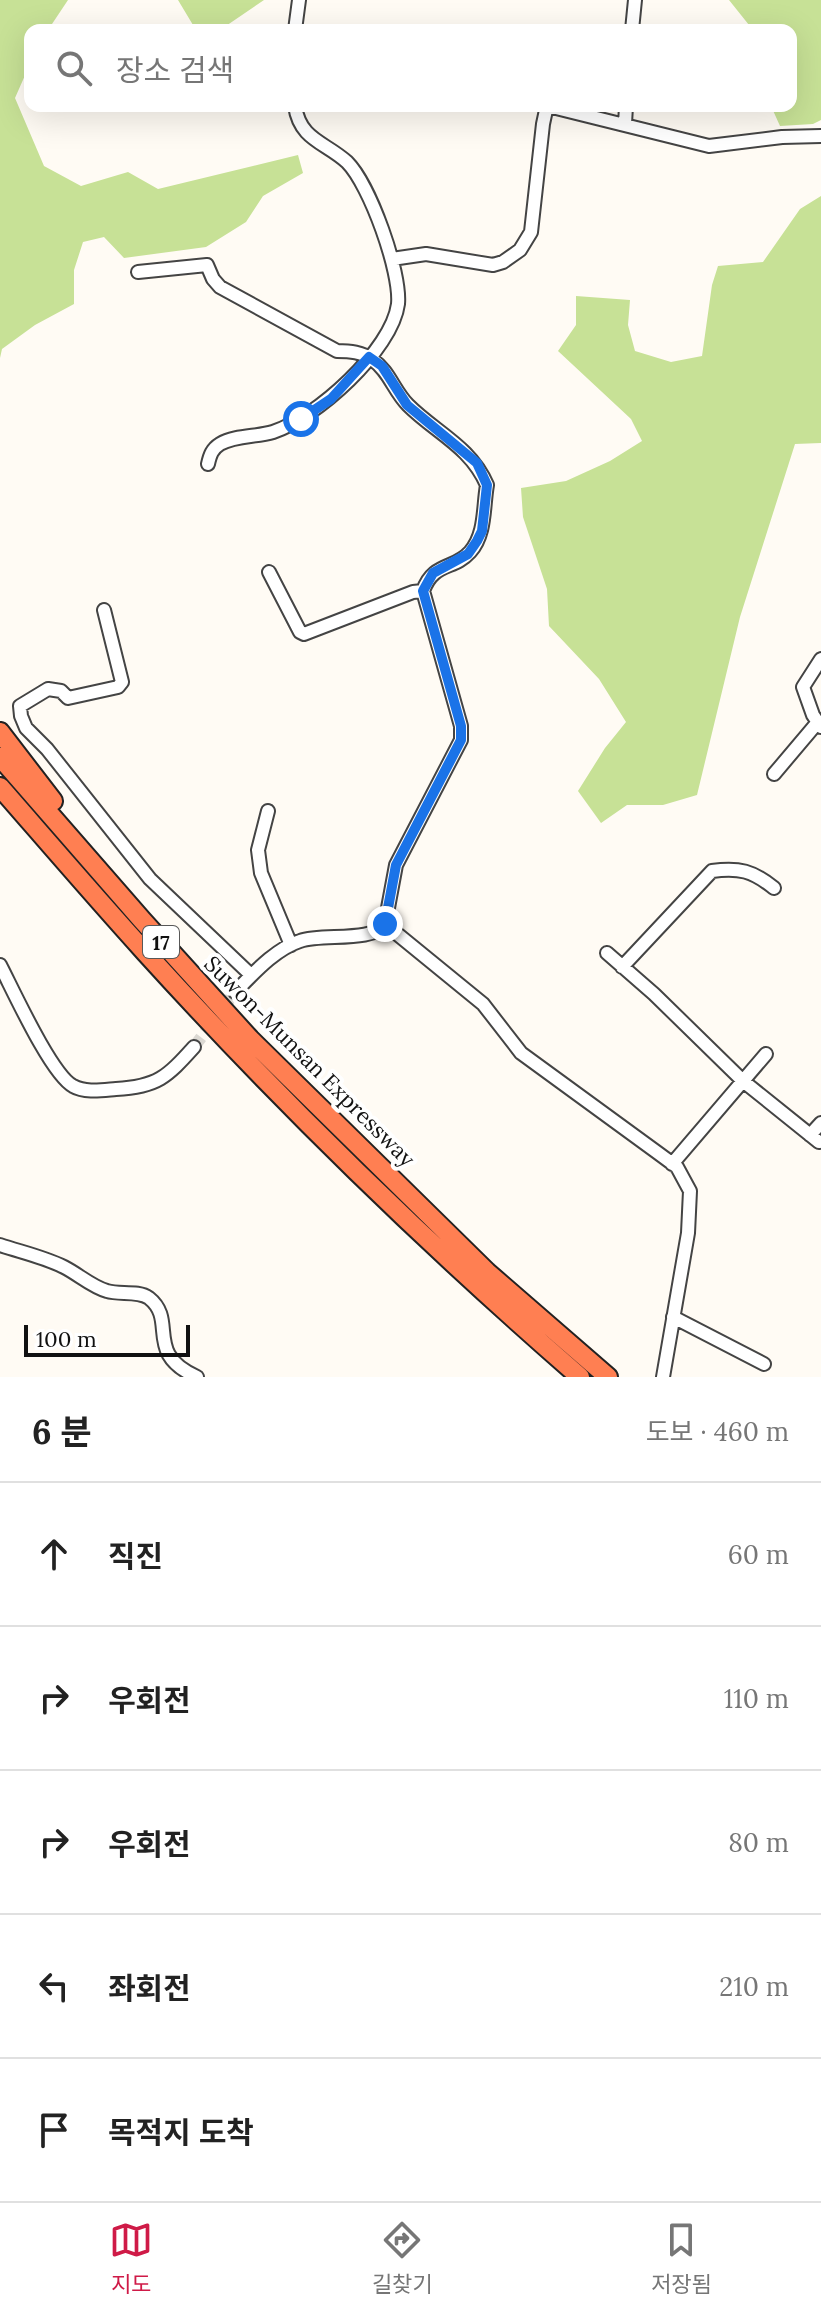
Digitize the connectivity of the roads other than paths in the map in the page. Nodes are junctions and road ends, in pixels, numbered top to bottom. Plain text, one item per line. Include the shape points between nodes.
1 (299, 0) edge
2 (635, 0) edge
3 (296, 24) edge
4 (633, 24) edge
5 (297, 112) edge
6 (546, 112) edge
7 (573, 112) edge
8 (626, 112) edge
9 (625, 124) junction
10 (821, 136) edge
11 (392, 259) junction
12 (138, 272) dead end
13 (369, 357) junction
14 (208, 464) dead end
15 (269, 572) dead end
16 (423, 591) junction
17 (104, 610) dead end
18 (821, 659) edge
19 (819, 725) edge
20 (0, 732) edge
21 (0, 757) edge
22 (774, 774) dead end
23 (0, 787) edge
24 (268, 811) dead end
25 (774, 888) dead end
26 (385, 924) junction
27 (291, 945) junction
28 (607, 953) dead end
29 (0, 965) edge
30 (622, 967) junction
31 (251, 975) junction
32 (202, 987) junction
33 (235, 992) tunnel mouth
34 (194, 1047) tunnel mouth
35 (766, 1054) dead end
36 (743, 1081) junction
37 (821, 1123) edge
38 (672, 1164) junction
39 (0, 1245) edge
40 (673, 1317) junction
41 (764, 1364) dead end
42 (197, 1377) edge
43 (580, 1377) edge
44 (608, 1377) edge
45 (663, 1377) edge

1 - 3 street
2 - 4 street
5 - 11 street via 304,131 355,173
6 - 11 street via 531,232 520,250 493,265 426,254
7 - 9 street
8 - 9 street
9 - 10 street via 709,146
11 - 13 street via 398,292 395,318
12 - 13 street via 207,265 220,287 337,351
13 - 14 street via 317,409 272,432 222,442 212,450
13 - 16 street via 382,366 407,405 477,463 487,485 477,541 468,554 433,573
15 - 16 street via 304,634
16 - 26 street via 461,740 396,865
17 - 31 street via 122,682 68,698 48,689 20,706 21,716 150,879
18 - 19 street via 803,687
19 - 22 street
20 - 32 highway
21 - 32 highway, Suwon-Munsan Expressway / 17
23 - 43 highway, Suwon-Munsan Expressway / 17 via 146,953 322,1137
24 - 27 street via 258,850 261,873
25 - 30 street via 749,872 712,871
26 - 27 street via 374,934 316,937
26 - 38 street via 483,1004 521,1053
27 - 31 street
28 - 30 street
29 - 34 street via 55,1067 73,1086 148,1086
30 - 36 street
31 - 33 street
32 - 44 highway, Suwon-Munsan Expressway / 17 via 487,1272
35 - 36 street
36 - 37 street via 814,1138
36 - 38 street
38 - 40 street via 690,1191
39 - 42 street via 64,1267 105,1291 149,1298 161,1318 167,1354
40 - 41 street
40 - 45 street

